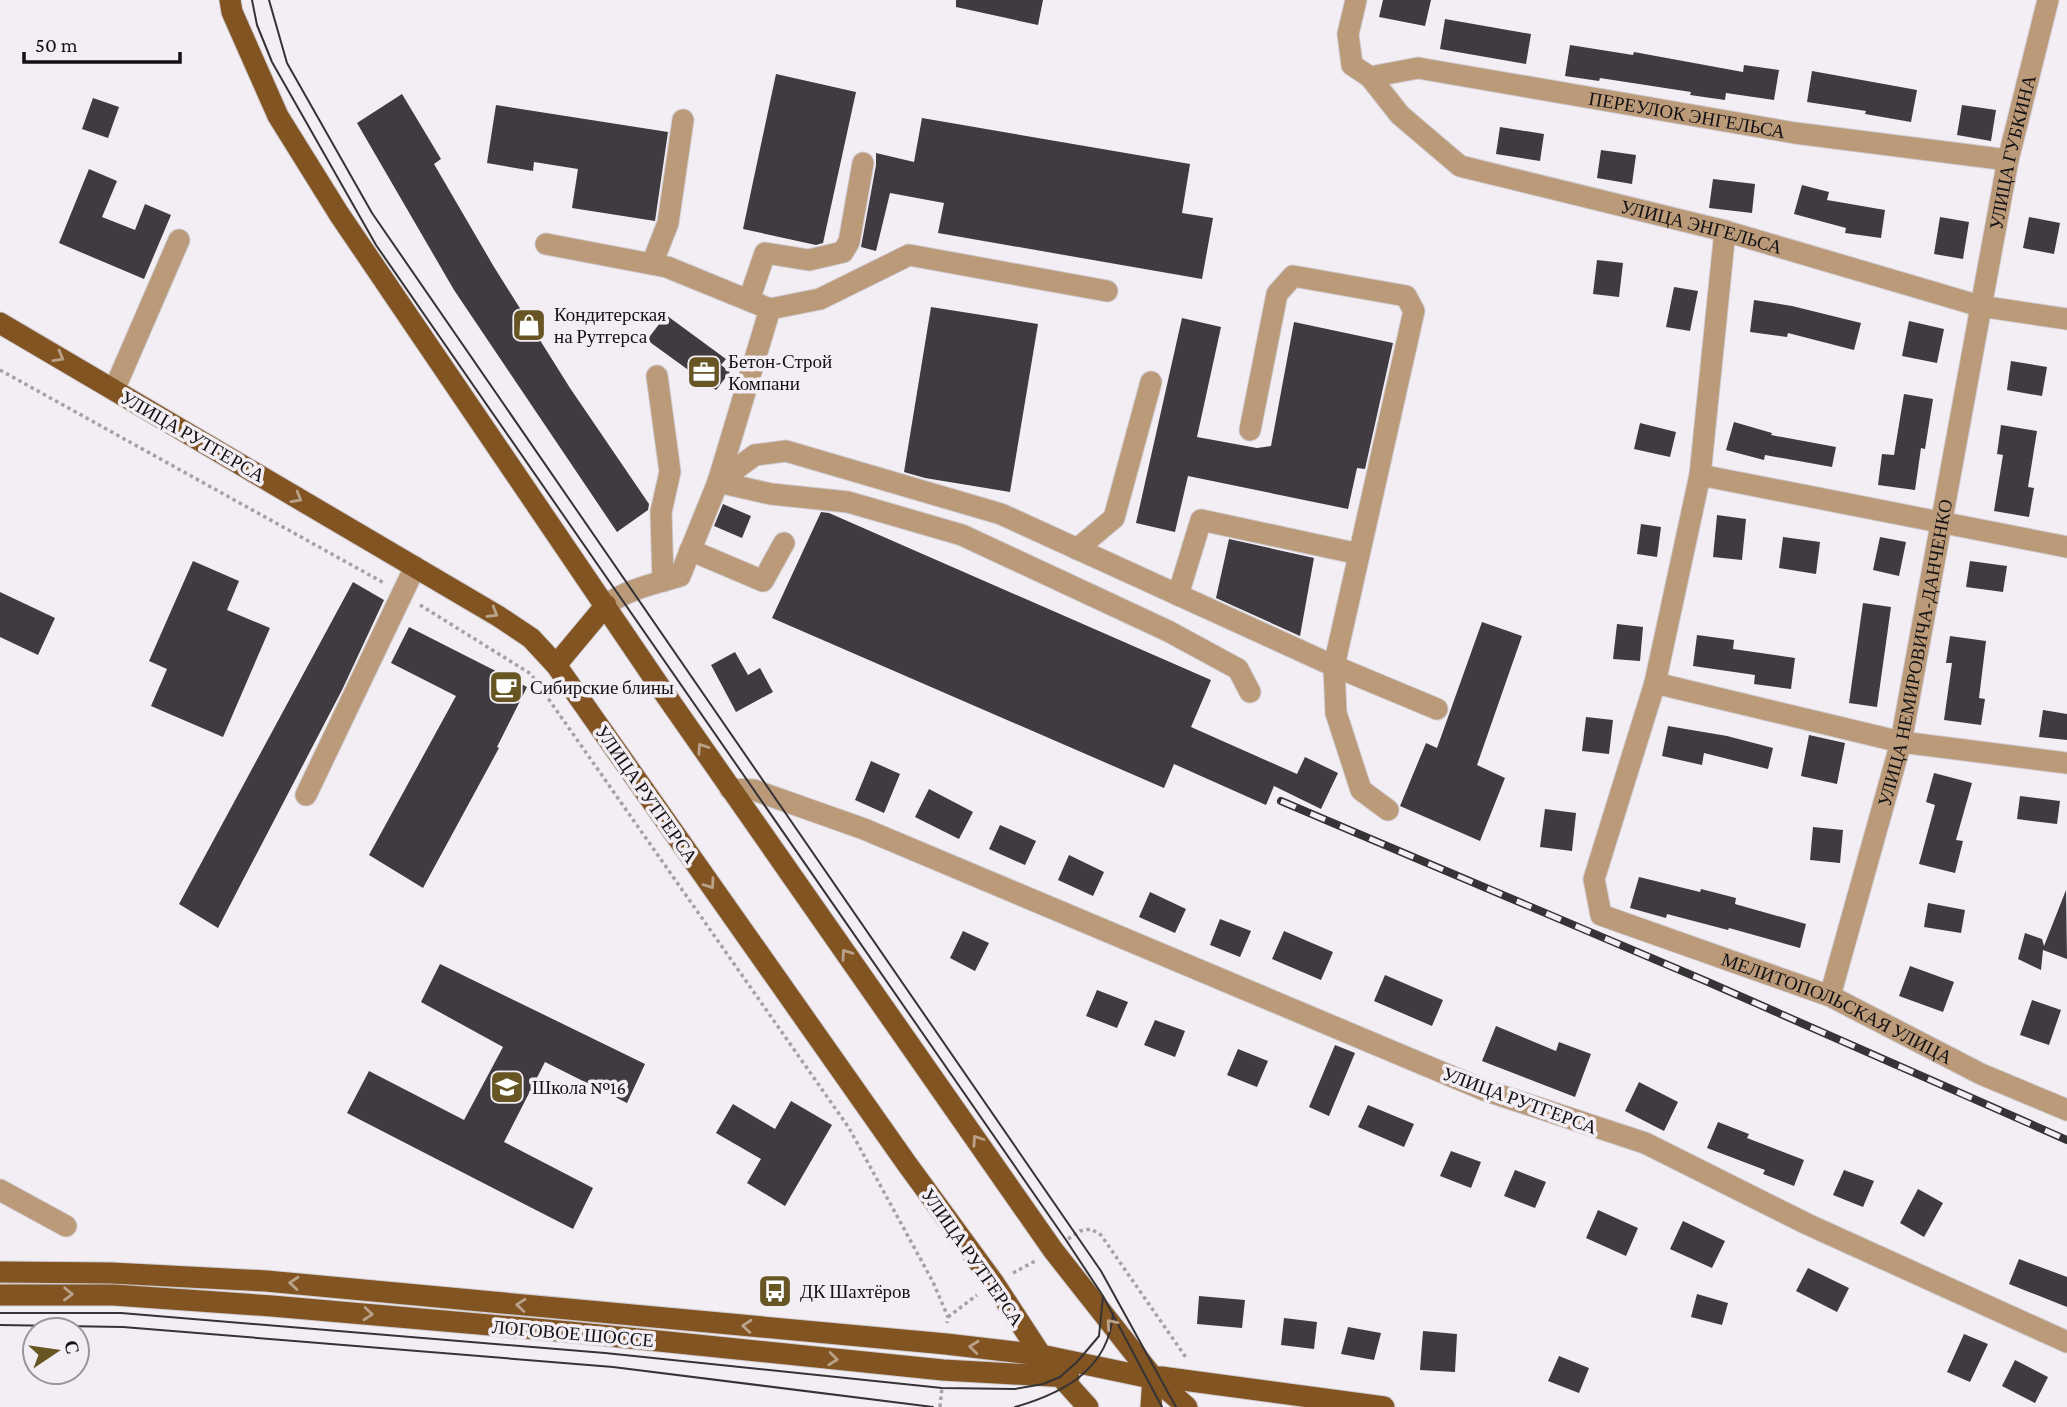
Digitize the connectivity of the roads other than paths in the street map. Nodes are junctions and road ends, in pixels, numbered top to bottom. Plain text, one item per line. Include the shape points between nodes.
1 (1356, 0) edge
2 (2048, 0) edge
3 (231, 6) edge
4 (1370, 77) junction
5 (683, 121) dead end
6 (2008, 160) junction
7 (863, 163) dead end
8 (1725, 231) junction
9 (179, 240) dead end
10 (546, 244) dead end
11 (652, 264) junction
12 (1107, 291) dead end
13 (749, 300) junction
14 (1980, 306) junction
15 (770, 309) junction
16 (2067, 319) edge
17 (0, 323) edge
18 (657, 376) dead end
19 (1150, 382) dead end
20 (114, 390) junction
21 (1250, 430) dead end
22 (1700, 475) junction
23 (718, 482) junction
24 (1941, 521) junction
25 (784, 543) dead end
26 (2067, 547) edge
27 (1077, 549) junction
28 (690, 550) junction
29 (1359, 554) junction
30 (415, 567) junction
31 (663, 581) junction
32 (1178, 595) junction
33 (606, 605) junction
34 (556, 666) junction
35 (1334, 666) junction
36 (1656, 683) junction
37 (1250, 692) dead end
38 (1437, 709) dead end
39 (1901, 742) junction
40 (2067, 763) edge
41 (730, 789) junction
42 (306, 795) dead end
43 (1388, 810) dead end
44 (1830, 996) junction
45 (2067, 1110) edge
46 (0, 1190) edge
47 (66, 1226) dead end
48 (0, 1272) edge
49 (0, 1295) edge
50 (2067, 1342) edge
51 (1041, 1355) junction
52 (1060, 1377) junction
53 (1150, 1377) junction
54 (1088, 1407) edge
55 (1151, 1407) edge
56 (1187, 1407) edge
57 (1384, 1407) edge

1 - 4 street, УЛИЦА ЭНГЕЛЬСА via 1348,34 1352,65
2 - 6 street, УЛИЦА ГУБКИНА
3 - 33 main road via 278,116 339,214
4 - 6 street, ПЕРЕУЛОК ЭНГЕЛЬСА via 1418,68 1795,133
4 - 8 street, УЛИЦА ЭНГЕЛЬСА via 1400,116 1460,166
5 - 11 street via 667,223
6 - 14 street, УЛИЦА ГУБКИНА
7 - 13 street via 849,242 843,251 809,260 765,253
8 - 14 street, УЛИЦА ЭНГЕЛЬСА
8 - 22 street
9 - 20 street
10 - 11 street
11 - 13 street
12 - 15 street via 909,255 820,299
13 - 15 street
14 - 16 street, УЛИЦА ЭНГЕЛЬСА
14 - 24 street, УЛИЦА НЕМИРОВИЧА-ДАНЧЕНКО
15 - 23 street
17 -> 20 main road, УЛИЦА РУТГЕРСА
18 - 31 street via 670,472 661,512
19 - 27 street via 1114,518
20 -> 30 main road, УЛИЦА РУТГЕРСА
21 - 29 street via 1277,294 1293,276 1406,296 1414,311
22 - 24 street
22 - 36 street
23 - 27 street via 755,455 786,452 1001,514
23 - 28 street
23 - 37 street via 771,494 848,502 962,535 1168,631 1238,669
24 - 26 street
24 - 39 street, УЛИЦА НЕМИРОВИЧА-ДАНЧЕНКО
25 - 28 street via 763,580
27 - 32 street
28 - 31 street via 680,576
29 - 32 street via 1201,520
29 - 35 street
30 -> 34 main road, УЛИЦА РУТГЕРСА via 531,638
30 - 42 street
31 - 33 street via 619,595
32 - 35 street
33 - 34 main road
41 -> 33 main road
34 -> 51 main road, УЛИЦА РУТГЕРСА
35 - 38 street
35 - 43 street via 1336,713 1361,790
36 - 39 street
36 - 44 street, МЕЛИТОПОЛЬСКАЯ УЛИЦА via 1594,879 1601,915
39 - 40 street
39 - 44 street, УЛИЦА НЕМИРОВИЧА-ДАНЧЕНКО
41 - 50 street, УЛИЦА РУТГЕРСА via 754,790 864,829 1484,1090 1645,1143 1807,1224
53 -> 41 main road via 1053,1250
44 - 45 street, МЕЛИТОПОЛЬСКАЯ УЛИЦА via 1981,1074
46 - 47 street
51 -> 48 main road, ЛОГОВОЕ ШОССЕ via 266,1281
49 -> 52 main road, ЛОГОВОЕ ШОССЕ via 114,1296 272,1306 943,1370
51 - 52 main road, УЛИЦА РУТГЕРСА
51 - 53 main road, ЛОГОВОЕ ШОССЕ
52 - 53 main road, ЛОГОВОЕ ШОССЕ
52 - 54 main road, УЛИЦА РУТГЕРСА
53 - 55 main road
53 - 56 main road
53 - 57 main road

